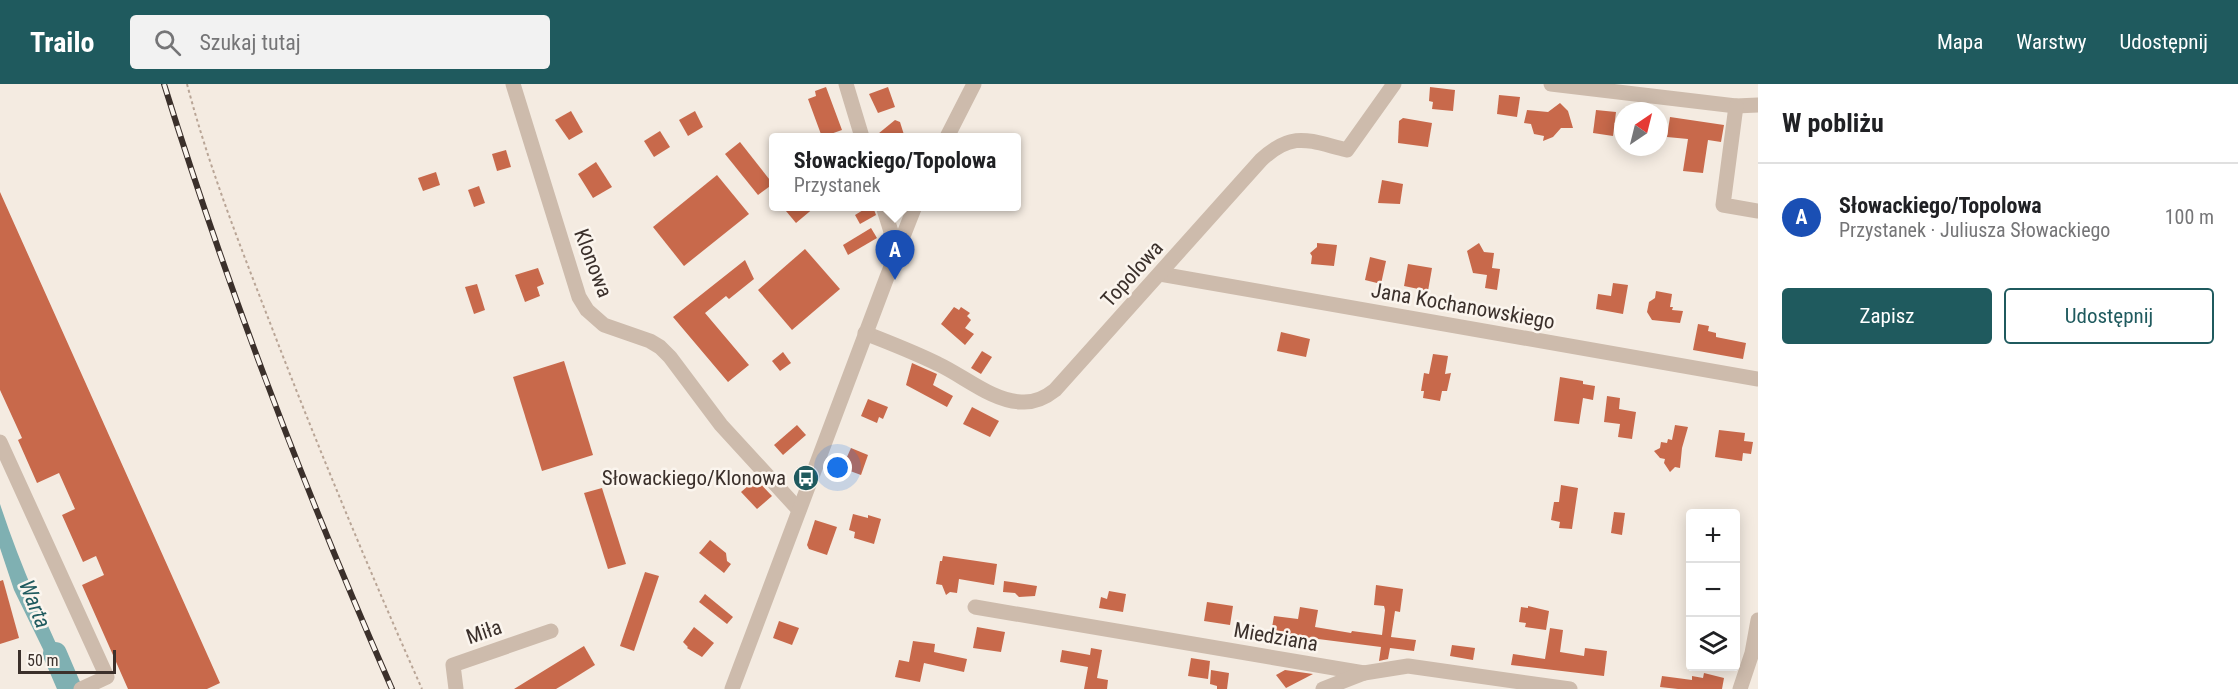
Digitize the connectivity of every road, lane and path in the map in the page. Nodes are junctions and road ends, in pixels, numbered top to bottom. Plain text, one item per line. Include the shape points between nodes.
1 (187, 84) edge
2 (513, 84) edge
3 (846, 84) edge
4 (975, 84) edge
5 (1394, 84) edge
6 (1551, 84) edge
7 (1758, 105) edge
8 (1736, 106) junction
9 (861, 133) edge
10 (950, 133) edge
11 (884, 211) edge
12 (913, 211) edge
13 (1758, 211) edge
14 (897, 251) junction
15 (1160, 274) junction
16 (866, 333) junction
17 (1758, 379) edge
18 (0, 442) edge
19 (799, 510) junction
20 (975, 607) dead end
21 (1758, 620) edge
22 (551, 631) dead end
23 (1364, 673) junction
24 (83, 688) edge
25 (422, 689) edge
26 (456, 689) edge
27 (732, 689) edge
28 (1323, 689) edge
29 (1570, 689) edge
30 (1740, 689) edge

1 - 25 path via 232,226 306,417
2 - 19 street, Klonowa via 579,297 587,310 604,326 660,347 721,425
3 - 9 street
4 - 10 street
5 - 15 street, Topolowa via 1347,150 1305,140 1289,141 1274,148
6 - 8 street
7 - 8 street
8 - 13 street via 1723,205
11 - 14 street
12 - 14 street
14 - 16 street
15 - 16 street, Topolowa via 1055,390 1030,402 998,396 938,364
15 - 17 street, Jana Kochanowskiego
16 - 19 street
18 - 24 street via 107,677
19 - 27 street
20 - 23 street, Miedziana
21 - 30 street
22 - 26 street, Miła via 453,665
23 - 28 street
23 - 29 street, Miedziana via 1408,666

